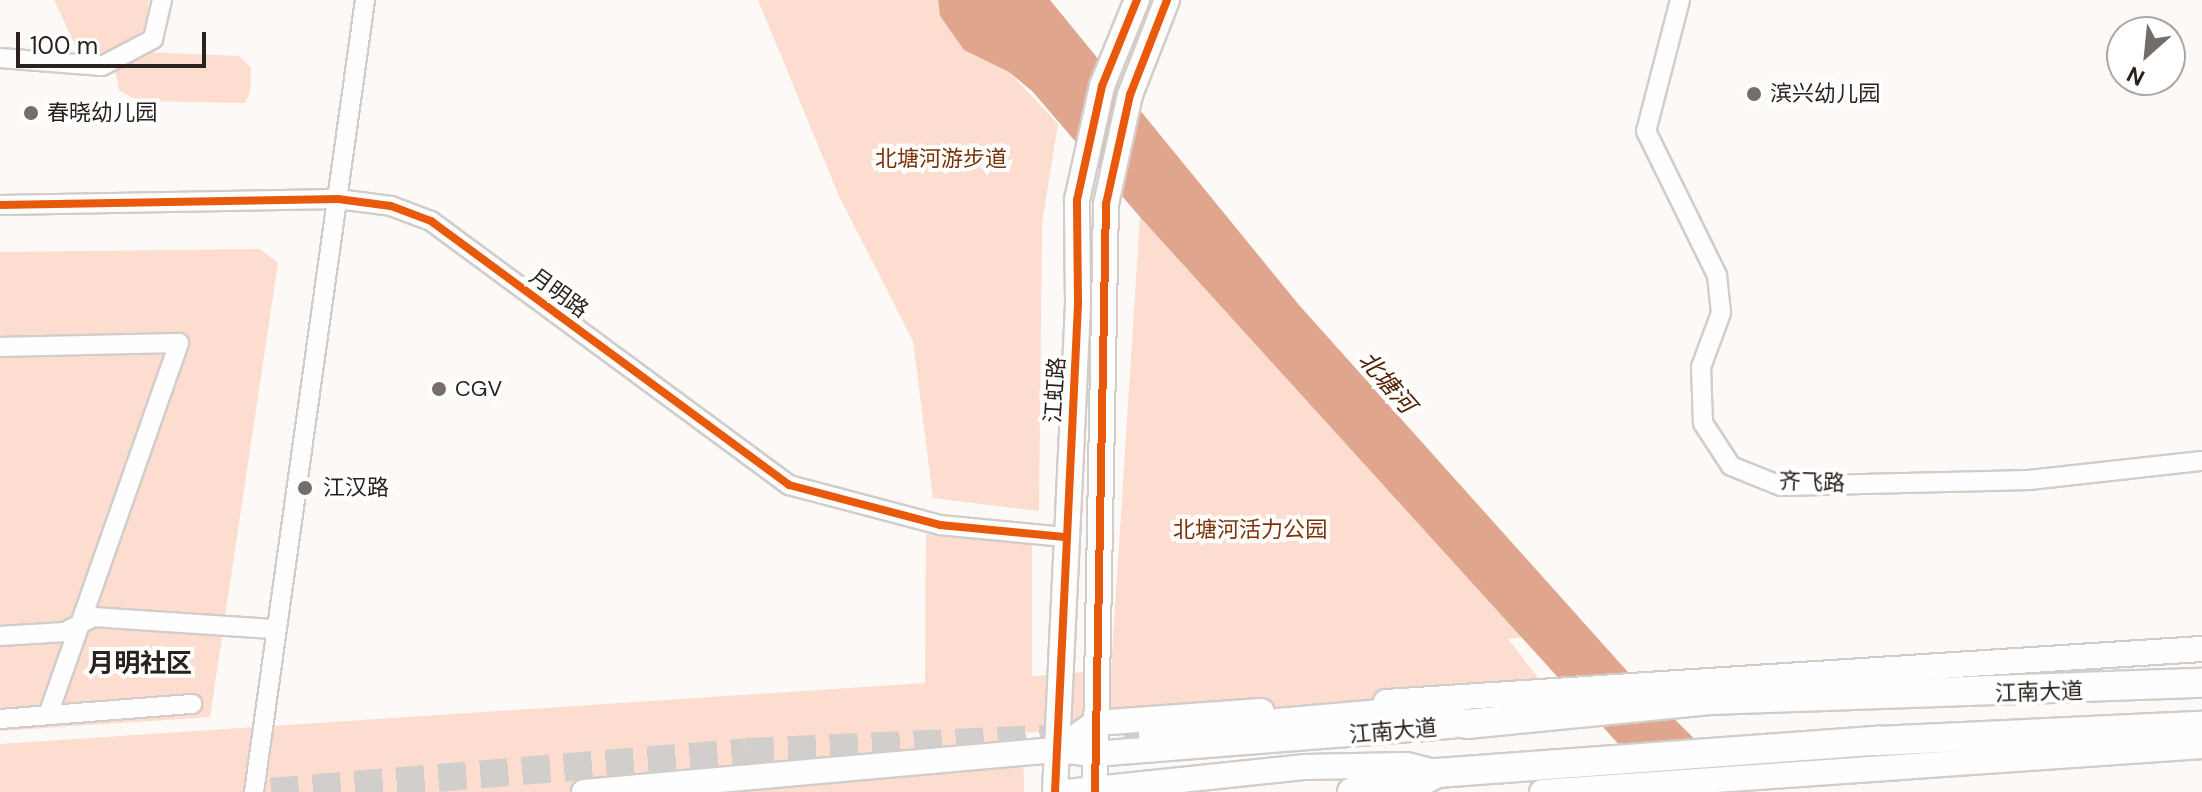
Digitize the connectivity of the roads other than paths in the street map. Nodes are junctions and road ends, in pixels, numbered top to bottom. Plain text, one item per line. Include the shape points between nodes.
1 (162, 0) edge
2 (365, 0) edge
3 (1137, 0) edge
4 (1167, 0) edge
5 (1680, 0) edge
6 (0, 58) edge
7 (338, 199) junction
8 (0, 205) edge
9 (1090, 301) junction
10 (0, 347) edge
11 (2202, 461) edge
12 (1064, 537) junction
13 (76, 626) junction
14 (273, 629) junction
15 (0, 636) edge
16 (2202, 649) edge
17 (2202, 683) edge
18 (192, 704) dead end
19 (48, 715) junction
20 (0, 719) edge
21 (1095, 723) junction
22 (1467, 724) junction
23 (2202, 726) edge
24 (1153, 734) tunnel mouth
25 (2202, 746) edge
26 (1057, 750) junction
27 (1093, 754) junction
28 (1881, 754) junction
29 (1437, 773) junction
30 (1094, 789) edge
31 (254, 792) edge
32 (584, 792) edge
33 (1055, 792) edge
34 (1067, 792) edge
35 (1352, 792) edge
36 (1542, 792) edge

1 - 6 street via 153,39 102,66
2 - 7 street
3 - 9 main road, 江虹路 via 1102,86 1077,200
4 - 9 main road, 江虹路 via 1130,95
5 - 11 street, 齐飞路 via 1646,131 1717,275 1721,313 1701,367 1703,423 1731,466 1781,486 2029,480
7 - 8 street, 月明路
7 - 12 street, 月明路 via 391,206 431,221 789,485 940,525
7 - 14 street
9 - 12 main road, 江虹路
9 - 21 main road, 江虹路
10 - 13 street via 179,343
12 - 26 main road, 江虹路
13 - 14 street via 93,617
13 - 15 street via 65,632
13 - 19 street
14 - 31 street
16 - 21 main road
17 - 22 highway, 江南大道 via 1710,700
18 - 19 street
19 - 20 street
21 - 26 main road
21 - 27 main road, 江虹路
22 - 24 highway via 1407,712
22 - 27 main road, 江南大道
23 - 28 highway, 江南大道
25 - 28 main road
26 - 27 main road, 江南大道
26 - 32 main road, 江南大道
26 - 33 main road, 江虹路
27 - 30 main road, 江虹路
28 - 29 highway, 江南大道
28 - 36 main road
29 - 30 main road, 江南大道 via 1406,765 1306,767
29 - 35 highway via 1409,788
30 - 34 main road, 江南大道

